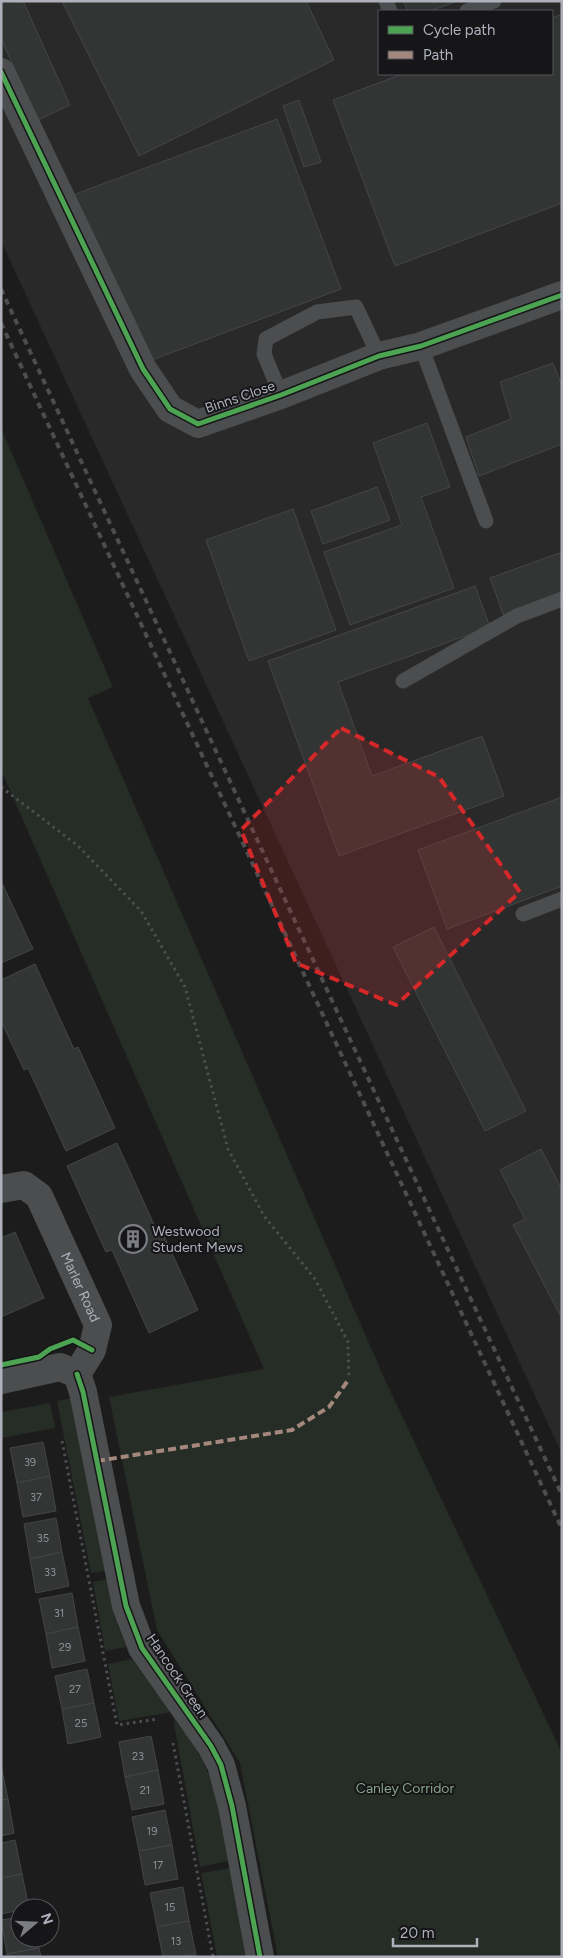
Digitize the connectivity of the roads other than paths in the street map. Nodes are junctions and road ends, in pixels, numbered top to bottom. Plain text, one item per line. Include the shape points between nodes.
1 (494, 1) edge
2 (470, 10) edge
3 (1, 72) edge
4 (562, 296) edge
5 (420, 346) junction
6 (379, 356) junction
7 (281, 395) junction
8 (486, 521) dead end
9 (562, 599) edge
10 (403, 681) dead end
11 (562, 899) edge
12 (523, 914) dead end
13 (1, 1189) edge
14 (76, 1374) junction
15 (1, 1380) edge
16 (260, 1957) edge

1 - 2 lane
3 - 7 street, Binns Close via 143,369 170,409 198,424
4 - 5 street, Binns Close
5 - 6 street, Binns Close
5 - 8 lane
6 - 7 street, Binns Close
6 - 7 lane via 356,307 317,312 266,339 264,354
9 - 10 lane via 517,616
11 - 12 lane
13 - 14 street, Marler Road via 24,1185 39,1196 98,1325 92,1350
14 - 15 street via 60,1367
14 - 16 street, Hancock Green via 83,1392 126,1606 142,1648 221,1765 232,1806

